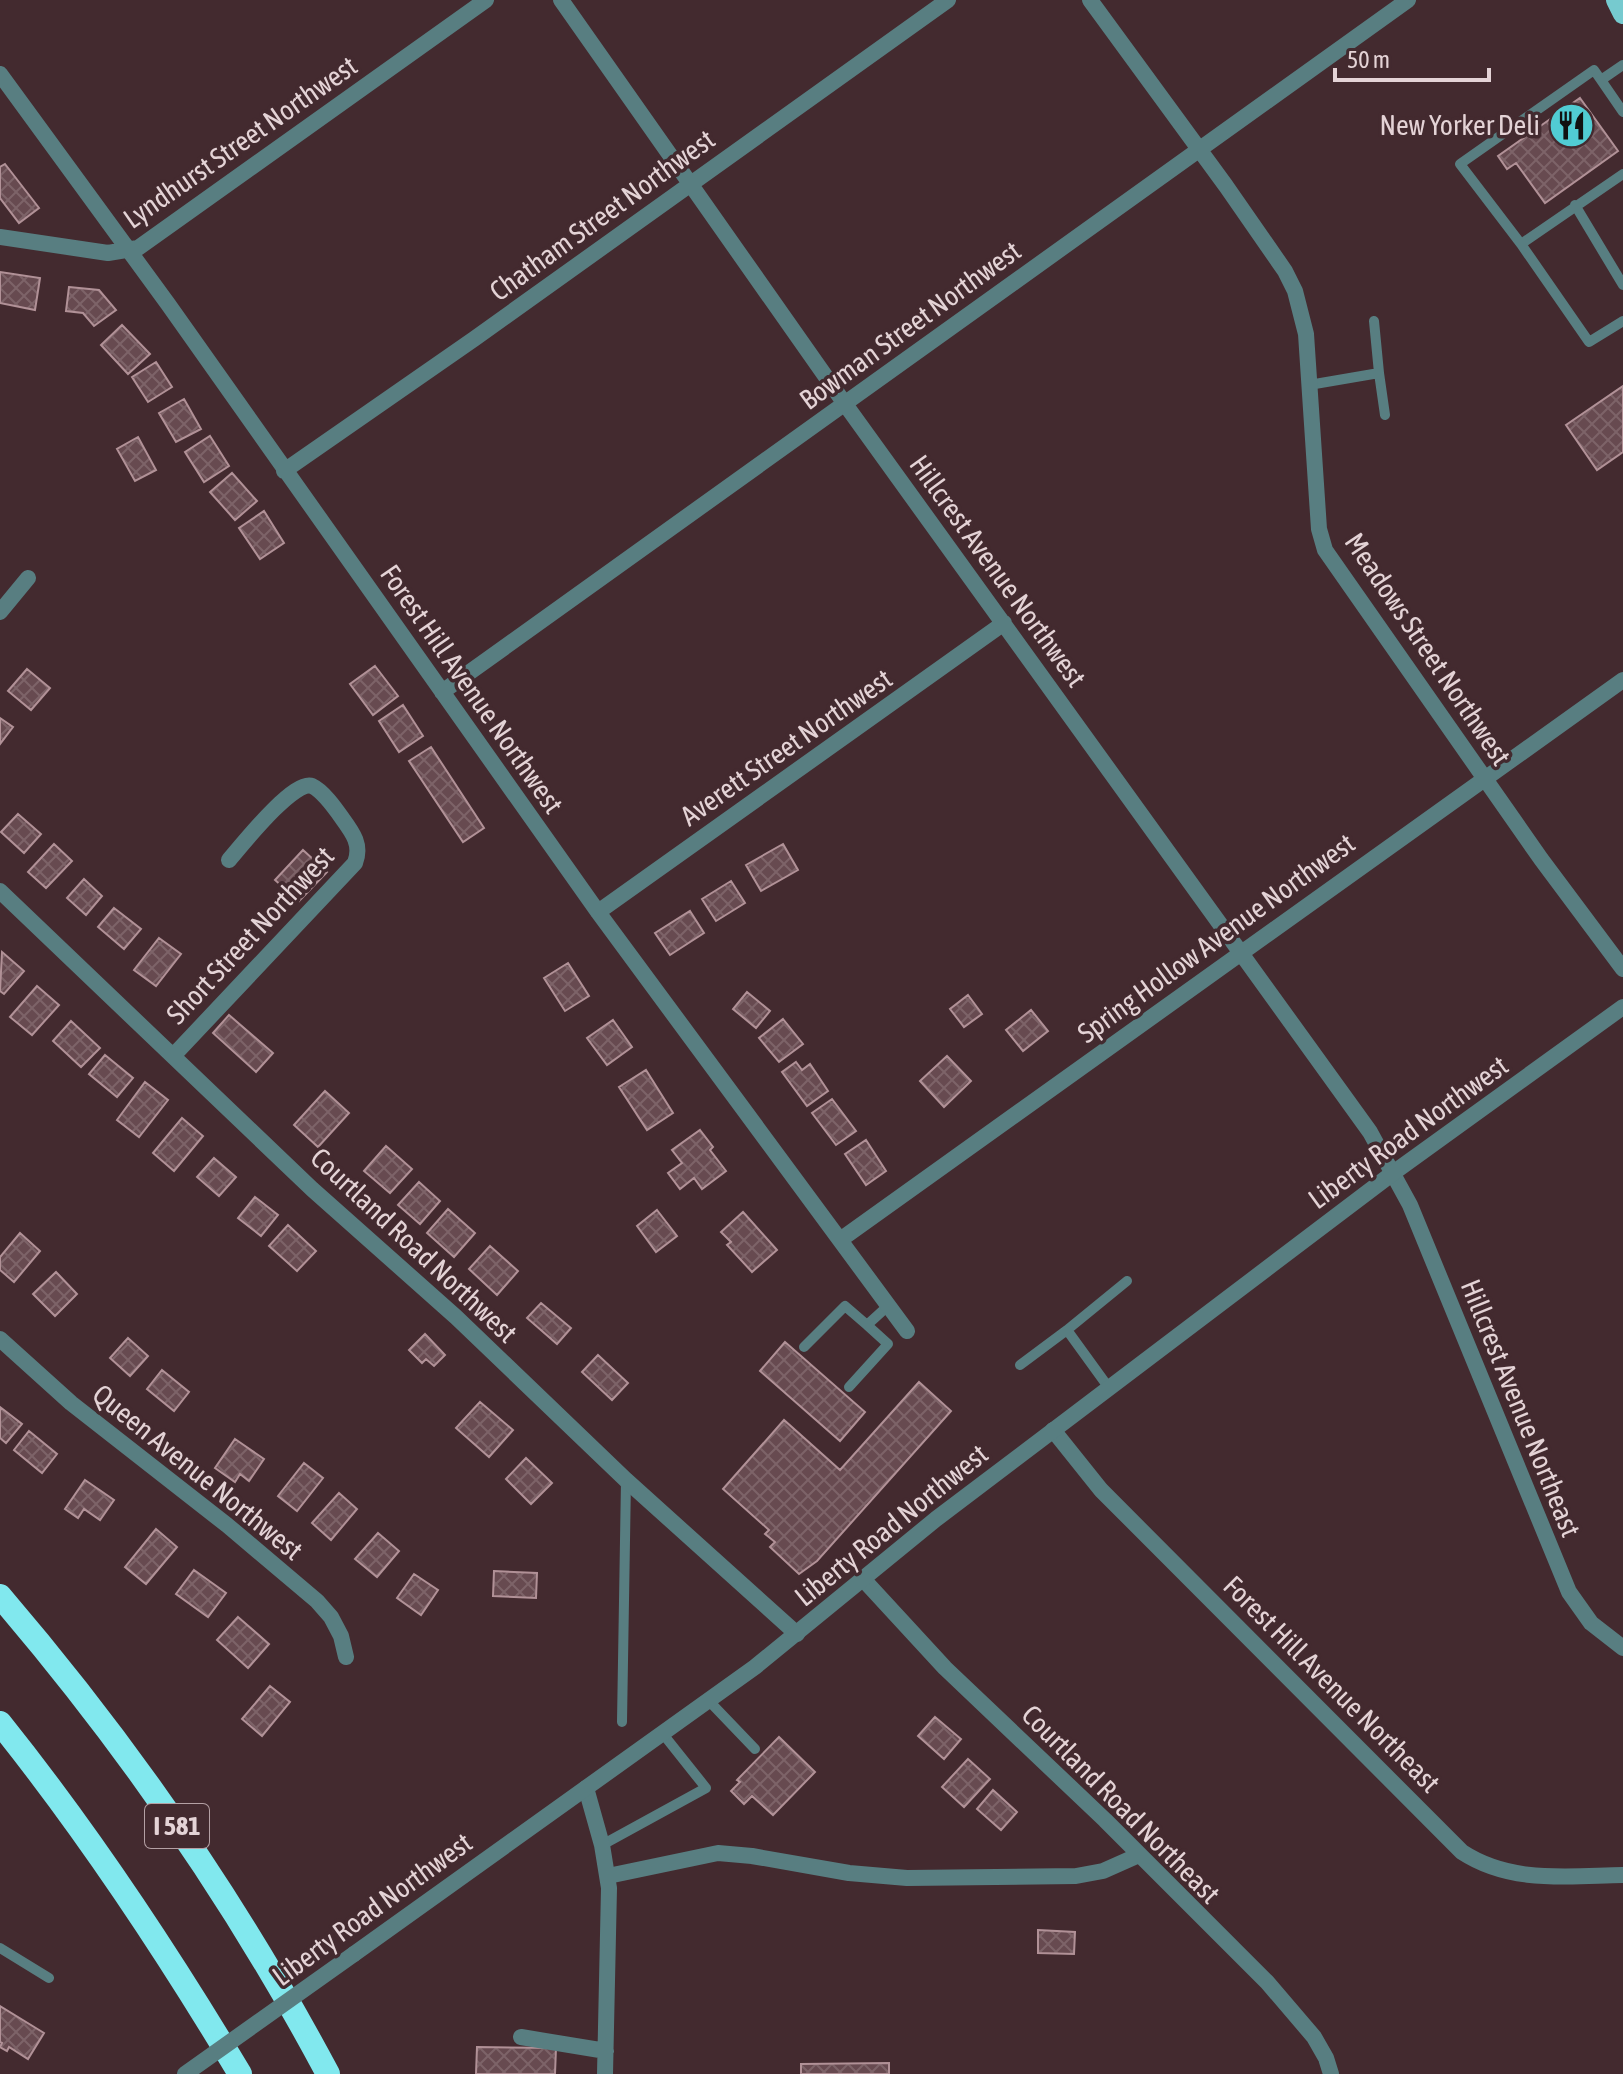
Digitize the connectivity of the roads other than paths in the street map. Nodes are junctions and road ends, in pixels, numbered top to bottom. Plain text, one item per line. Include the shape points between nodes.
1 (486, 0) edge
2 (561, 0) edge
3 (948, 0) edge
4 (1090, 0) edge
5 (1408, 0) edge
6 (1616, 0) edge
7 (1623, 14) edge
8 (1623, 65) edge
9 (0, 74) edge
10 (1601, 80) junction
11 (1623, 112) edge
12 (1198, 150) junction
13 (1623, 174) edge
14 (689, 184) junction
15 (1575, 205) junction
16 (0, 237) edge
17 (1521, 244) junction
18 (128, 251) junction
19 (1623, 285) edge
20 (1374, 321) dead end
21 (1623, 321) edge
22 (1379, 373) junction
23 (1309, 385) junction
24 (845, 404) junction
25 (1385, 415) dead end
26 (284, 471) junction
27 (28, 578) dead end
28 (0, 612) edge
29 (1004, 623) junction
30 (1623, 680) edge
31 (442, 692) junction
32 (1486, 779) junction
33 (229, 860) dead end
34 (0, 891) edge
35 (598, 912) junction
36 (1240, 953) junction
37 (1623, 969) edge
38 (1623, 1007) edge
39 (173, 1056) junction
40 (1393, 1173) junction
41 (840, 1240) junction
42 (1127, 1281) dead end
43 (889, 1305) junction
44 (867, 1325) junction
45 (1067, 1330) junction
46 (907, 1331) dead end
47 (0, 1339) edge
48 (804, 1347) dead end
49 (1020, 1365) dead end
50 (849, 1387) dead end
51 (1109, 1388) junction
52 (1053, 1430) junction
53 (626, 1480) junction
54 (863, 1579) junction
55 (0, 1596) edge
56 (797, 1634) junction
57 (1623, 1648) edge
58 (346, 1657) dead end
59 (709, 1701) junction
60 (622, 1722) dead end
61 (0, 1723) edge
62 (663, 1734) junction
63 (755, 1749) dead end
64 (586, 1788) junction
65 (602, 1845) junction
66 (1139, 1855) junction
67 (1623, 1875) edge
68 (608, 1876) junction
69 (0, 1948) edge
70 (49, 1978) dead end
71 (521, 2037) dead end
72 (606, 2051) junction
73 (185, 2074) edge
74 (240, 2074) edge
75 (328, 2074) edge
76 (605, 2074) edge
77 (1331, 2074) edge

1 - 18 street, Lyndhurst Street Northwest via 148,242
2 - 14 street, Hillcrest Avenue Northwest
3 - 14 street, Chatham Street Northwest
4 - 12 street, Meadows Street Northwest
5 - 12 street, Bowman Street Northwest
6 - 7 main road
8 - 10 lane
9 - 18 street, Forest Hill Avenue Northwest
10 - 11 lane
10 - 17 lane via 1594,70 1460,164
12 - 23 street, Meadows Street Northwest via 1295,291
12 - 24 street, Bowman Street Northwest
13 - 15 lane
14 - 24 street, Hillcrest Avenue Northwest
14 - 26 street, Chatham Street Northwest
15 - 17 lane
15 - 19 lane
16 - 18 street, Lyndhurst Street Northwest via 108,253
17 - 21 lane via 1589,342
18 - 26 street, Forest Hill Avenue Northwest
20 - 22 lane
22 - 23 lane
22 - 25 lane
23 - 32 street, Meadows Street Northwest via 1325,550
24 - 29 street, Hillcrest Avenue Northwest
24 - 31 street, Bowman Street Northwest
26 - 31 street, Forest Hill Avenue Northwest
27 - 28 street
29 - 35 street, Averett Street Northwest
29 - 36 street, Hillcrest Avenue Northwest
30 - 32 street, Spring Hollow Avenue Northwest
31 - 35 street, Forest Hill Avenue Northwest
32 - 36 street, Spring Hollow Avenue Northwest
32 - 37 street, Meadows Street Northwest
33 - 39 street, Short Street Northwest via 305,785 333,806 358,842 355,863
34 - 39 street, Courtland Road Northwest
35 - 41 street, Forest Hill Avenue Northwest
36 - 40 street, Hillcrest Avenue Northwest via 1370,1132
36 - 41 street, Spring Hollow Avenue Northwest
38 - 40 street, Liberty Road Northwest
39 - 53 street, Courtland Road Northwest
40 - 51 street, Liberty Road Northwest
40 - 57 street, Hillcrest Avenue Northeast via 1569,1592 1591,1623
41 - 43 street, Forest Hill Avenue Northwest
42 - 45 lane
43 - 44 lane
43 - 46 street, Forest Hill Avenue Northwest
44 - 48 lane via 845,1306
44 - 50 lane via 888,1344
45 - 49 lane
45 - 51 lane
47 - 58 street, Queen Avenue Northwest via 71,1403 317,1601 341,1636
51 - 52 street, Liberty Road Northwest
52 - 54 street, Liberty Road Northwest
52 - 67 street, Forest Hill Avenue Northeast via 1101,1490 1462,1852 1500,1871 1533,1876
53 - 56 street, Courtland Road Northwest
53 - 60 lane
54 - 56 street, Liberty Road Northwest
54 - 66 street, Courtland Road Northeast via 945,1668
55 - 75 highway, I 581 via 98,1716 189,1842
56 - 59 street, Liberty Road Northwest
59 - 62 street, Liberty Road Northwest
59 - 63 lane
61 - 74 highway, I 581 via 135,1905
62 - 64 street, Liberty Road Northwest
62 - 65 lane via 706,1788
64 - 65 street
64 - 73 street, Liberty Road Northwest, bridge
65 - 68 street
66 - 68 street via 1076,1876 907,1878 718,1853
66 - 77 street, Courtland Road Northeast via 1267,1982 1314,2037
68 - 72 street
69 - 70 lane
71 - 72 street
72 - 76 street

